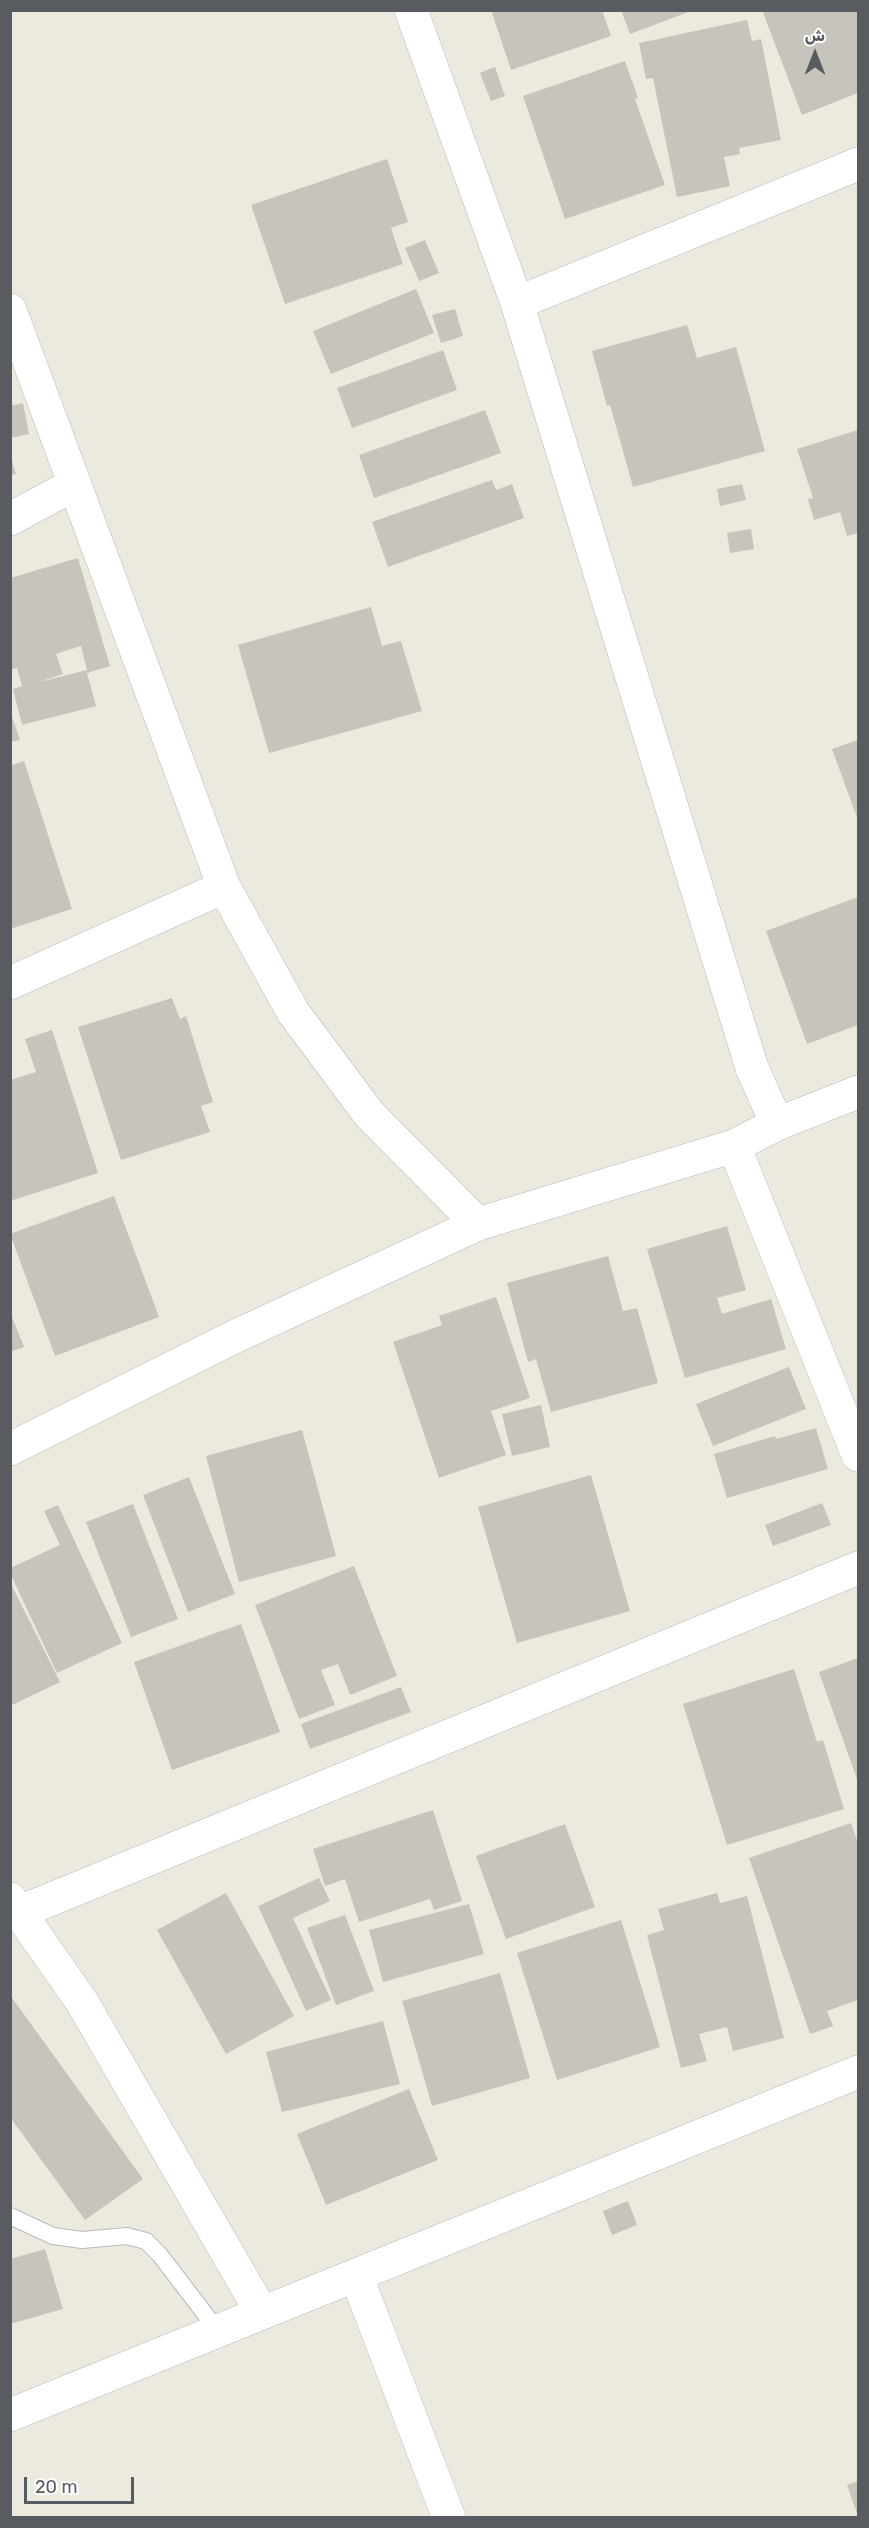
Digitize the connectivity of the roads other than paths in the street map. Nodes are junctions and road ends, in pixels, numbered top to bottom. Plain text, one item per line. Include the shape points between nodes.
1 (411, 10) edge
2 (858, 164) edge
3 (517, 303) junction
4 (10, 310) edge
5 (75, 484) junction
6 (10, 519) edge
7 (224, 887) junction
8 (10, 983) edge
9 (858, 1092) edge
10 (777, 1124) junction
11 (734, 1146) junction
12 (478, 1224) junction
13 (10, 1449) edge
14 (858, 1455) edge
15 (858, 1568) edge
16 (15, 1906) edge
17 (858, 2072) edge
18 (10, 2216) edge
19 (356, 2275) junction
20 (262, 2313) junction
21 (218, 2331) junction
22 (10, 2415) edge
23 (449, 2517) edge

1 - 3 street
2 - 3 street
3 - 10 street via 752,1068
4 - 5 street
5 - 6 street
5 - 7 street
7 - 8 street
7 - 12 street via 293,1012 369,1114
9 - 10 street
10 - 11 street
11 - 12 street
11 - 14 street
12 - 13 street via 236,1335
15 - 16 street
16 - 20 street via 82,2002
17 - 19 street
18 - 21 lane via 53,2236 82,2240 127,2236 146,2241
19 - 20 street
19 - 23 street
20 - 21 street
21 - 22 street

